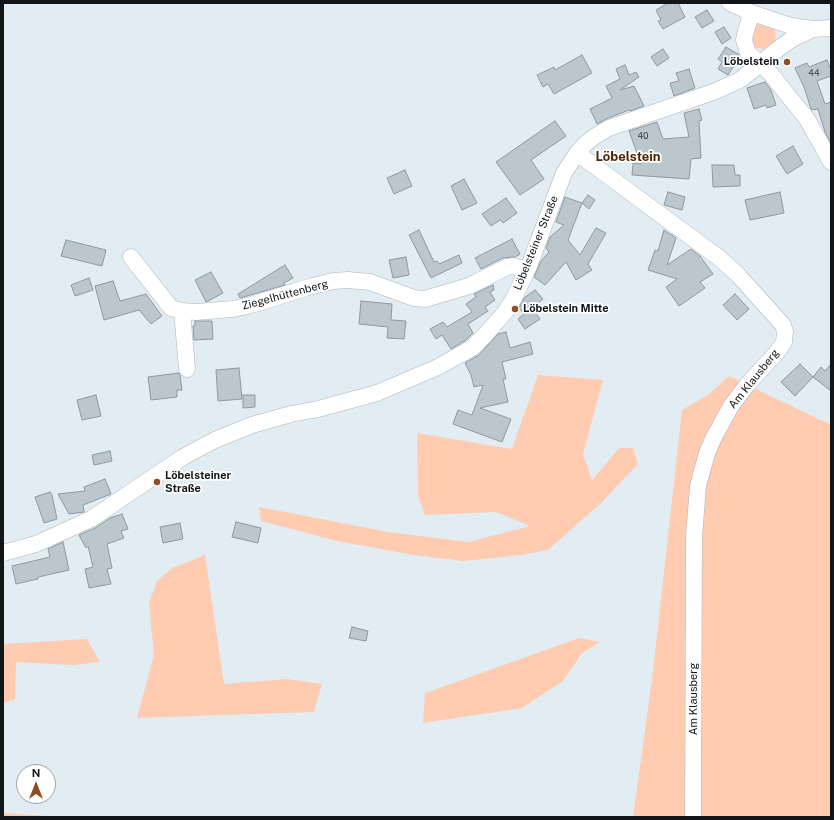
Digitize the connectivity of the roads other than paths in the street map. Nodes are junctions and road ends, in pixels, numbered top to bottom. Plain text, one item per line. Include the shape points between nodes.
1 (730, 3) edge
2 (752, 14) junction
3 (831, 28) edge
4 (813, 29) junction
5 (760, 64) junction
6 (576, 153) junction
7 (831, 162) edge
8 (132, 257) dead end
9 (527, 270) junction
10 (182, 312) junction
11 (187, 369) dead end
12 (3, 553) edge
13 (693, 817) edge

1 - 2 street
2 - 4 street via 791,26
2 - 5 street via 744,40 748,53
3 - 4 street, Löbelsteiner Straße
4 - 5 street, Löbelsteiner Straße via 792,38
5 - 6 street, Löbelsteiner Straße via 740,80 716,91 609,128
5 - 7 street via 808,119
6 - 9 street, Löbelsteiner Straße via 564,172
6 - 13 street, Am Klausberg via 738,275 783,325 785,332 784,342 778,351 731,406 707,452 698,486 694,537
8 - 10 street via 171,308
9 - 10 street, Ziegelhüttenberg via 507,267 469,286 425,300 370,282 348,280 309,287 251,305
9 - 12 street, Löbelsteiner Straße via 506,311 472,348 455,358 377,393 252,425 215,440 183,457 90,519 36,544
10 - 11 street

